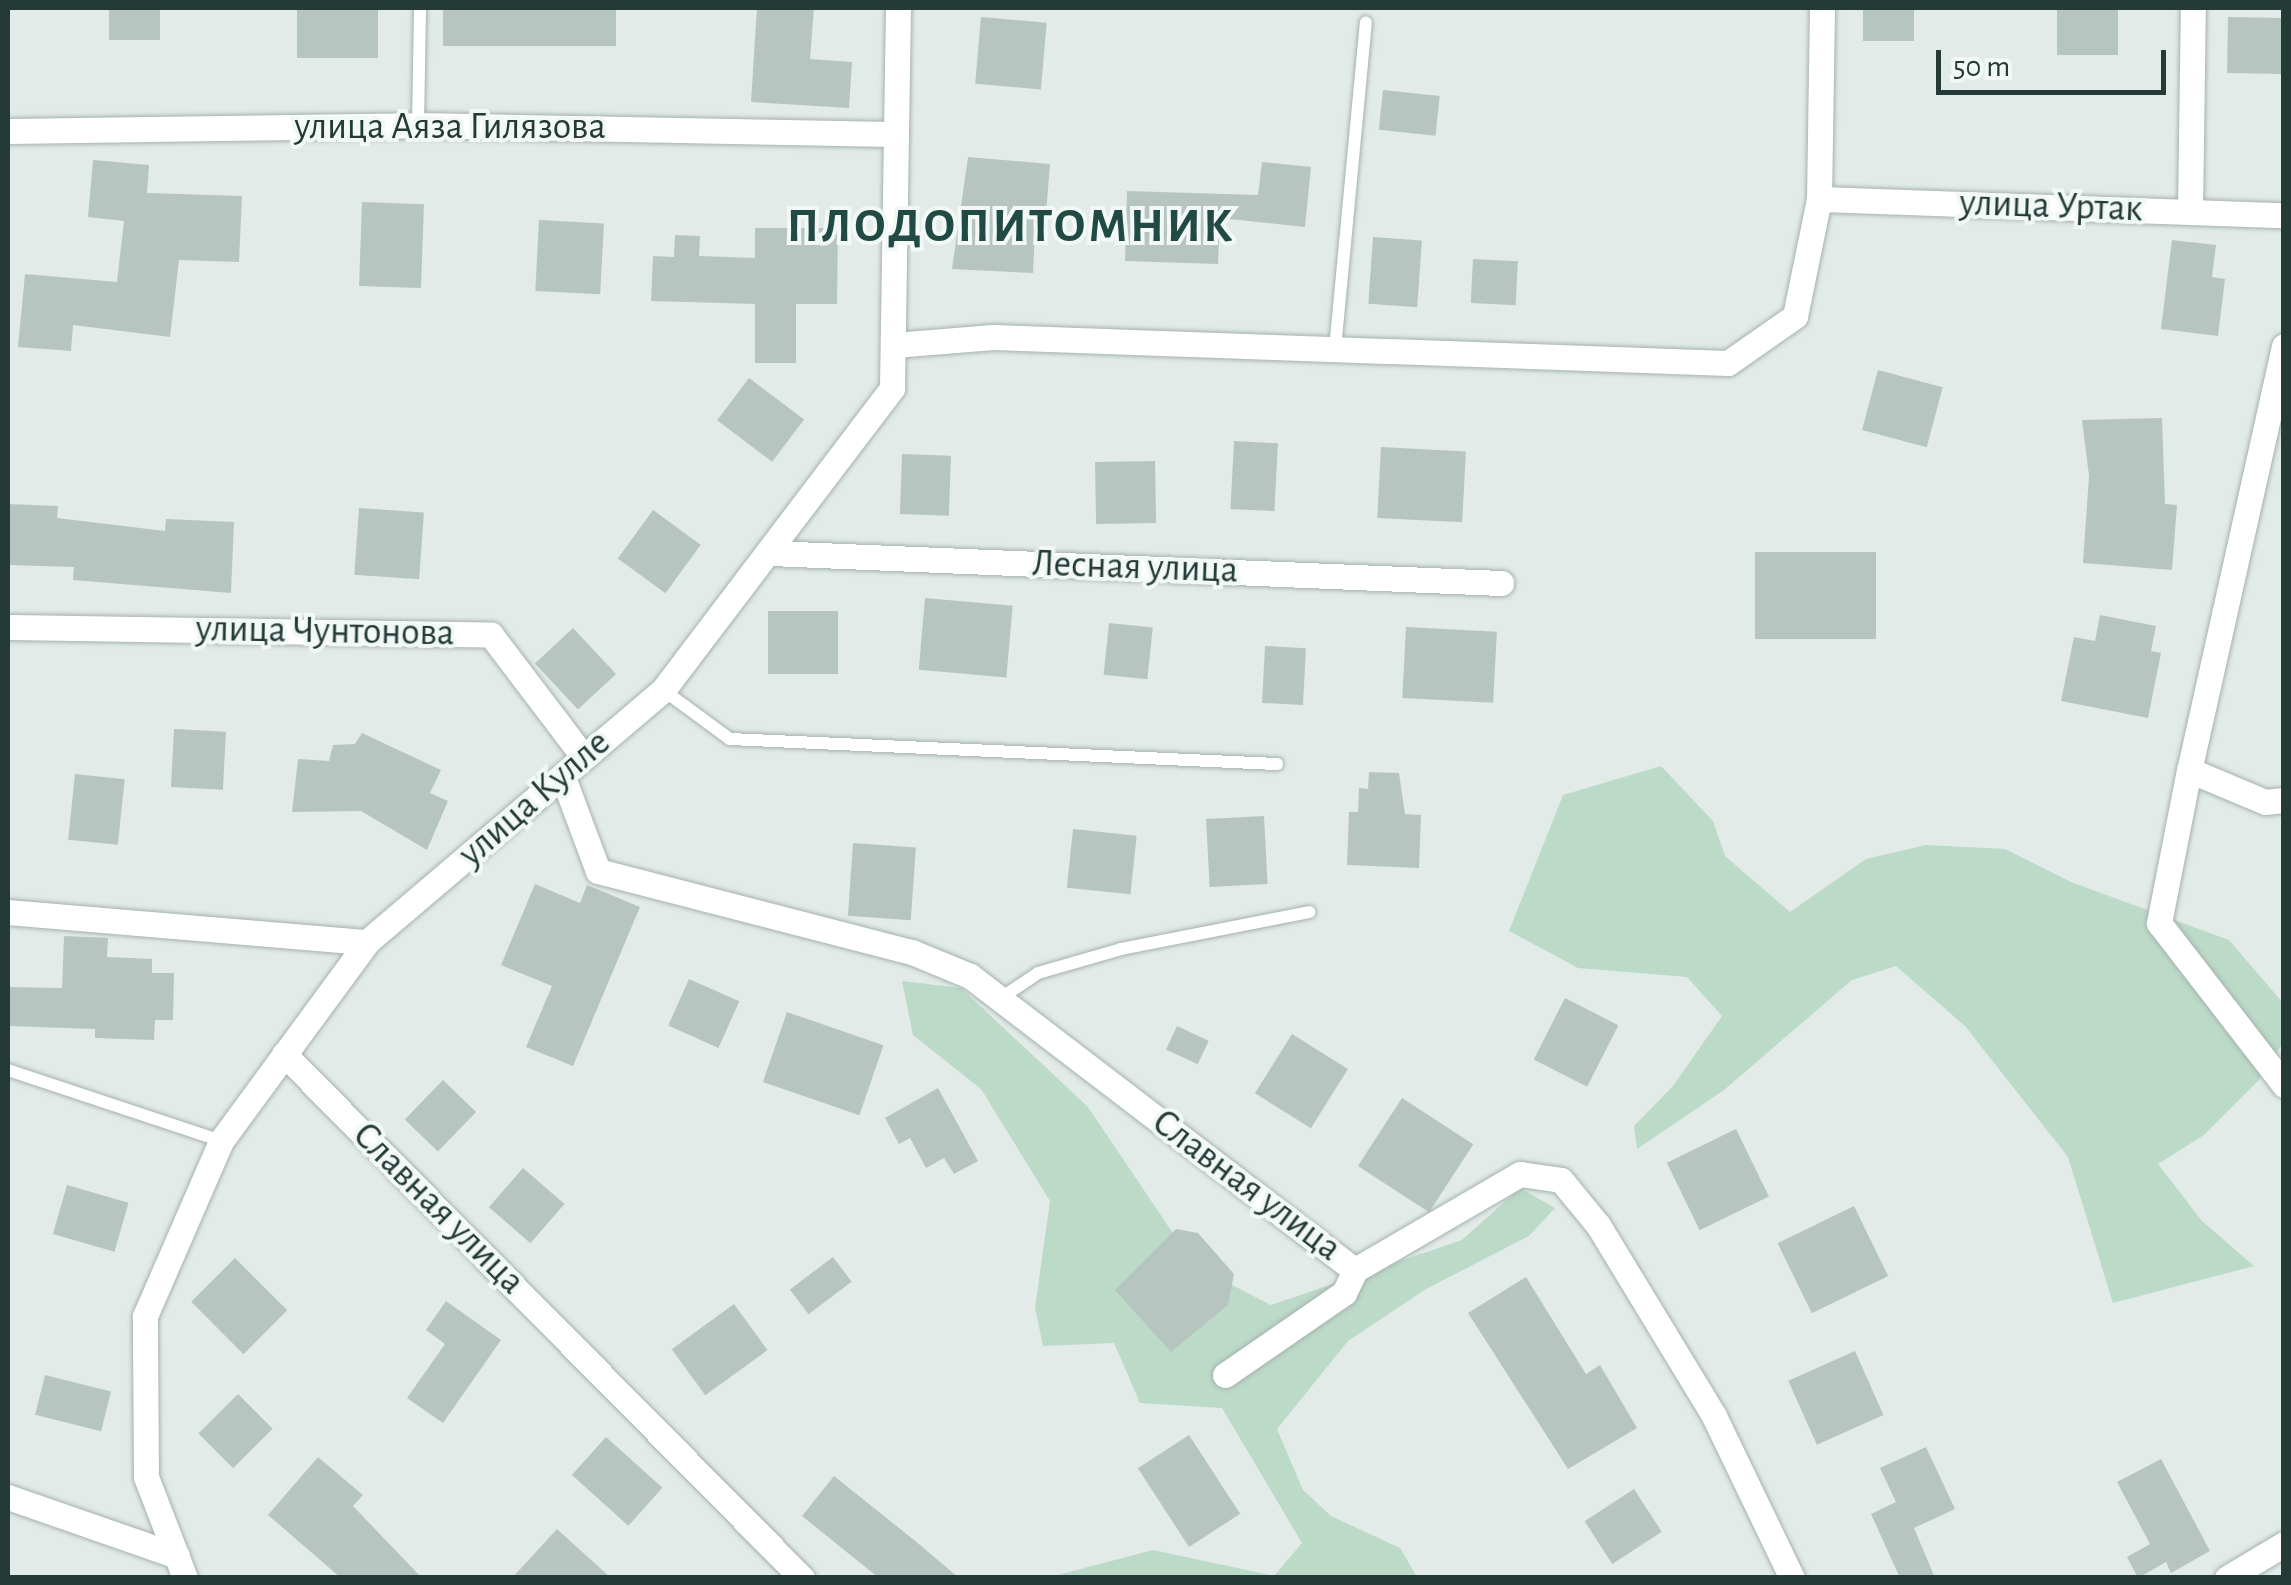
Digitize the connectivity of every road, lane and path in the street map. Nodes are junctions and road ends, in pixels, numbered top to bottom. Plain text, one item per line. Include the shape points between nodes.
1 (420, 8) edge
2 (898, 8) edge
3 (1822, 8) edge
4 (2193, 8) edge
5 (1366, 22) dead end
6 (418, 125) junction
7 (8, 131) edge
8 (892, 134) junction
9 (1818, 200) junction
10 (2190, 212) junction
11 (2284, 215) edge
12 (894, 345) junction
13 (2284, 346) edge
14 (1335, 349) junction
15 (770, 553) junction
16 (1501, 584) dead end
17 (8, 627) edge
18 (663, 690) junction
19 (582, 755) junction
20 (1277, 764) dead end
21 (2189, 770) junction
22 (564, 780) junction
23 (2284, 800) edge
24 (8, 912) edge
25 (1309, 912) dead end
26 (367, 942) junction
27 (998, 1000) junction
28 (284, 1054) junction
29 (8, 1070) edge
30 (2284, 1085) edge
31 (221, 1141) junction
32 (1355, 1270) junction
33 (1225, 1375) dead end
34 (8, 1497) edge
35 (2284, 1544) edge
36 (181, 1567) edge
37 (802, 1578) edge
38 (1792, 1578) edge
39 (2228, 1578) edge

1 - 6 lane
2 - 8 street, улица Кулле
3 - 9 street
4 - 10 street
5 - 14 lane
6 - 7 street, улица Аяза Гилязова
6 - 8 street, улица Аяза Гилязова
8 - 12 street, улица Кулле
9 - 10 street, улица Уртак
9 - 14 street via 1794,316 1728,363
10 - 11 street, улица Уртак
12 - 14 street via 993,337
12 - 15 street, улица Кулле via 892,388
13 - 21 street
15 - 16 street, Лесная улица
15 - 18 street, улица Кулле
17 - 19 street, улица Чунтонова via 491,635
18 - 19 street, улица Кулле
18 - 20 lane via 730,740
19 - 22 street, улица Кулле
21 - 23 street via 2266,802
21 - 30 street via 2159,923
22 - 26 street, улица Кулле
22 - 27 street, Славная улица via 598,870 912,952 970,976
24 - 26 street
25 - 27 lane via 1121,949 1038,973
26 - 28 street, улица Кулле
27 - 32 street, Славная улица
28 - 31 street, улица Кулле
28 - 37 street, Славная улица
29 - 31 lane
31 - 36 street, улица Кулле via 144,1316 146,1478
32 - 33 street via 1344,1293
32 - 38 street, Славная улица via 1520,1174 1561,1180 1598,1225 1714,1416
34 - 36 street
35 - 39 street

